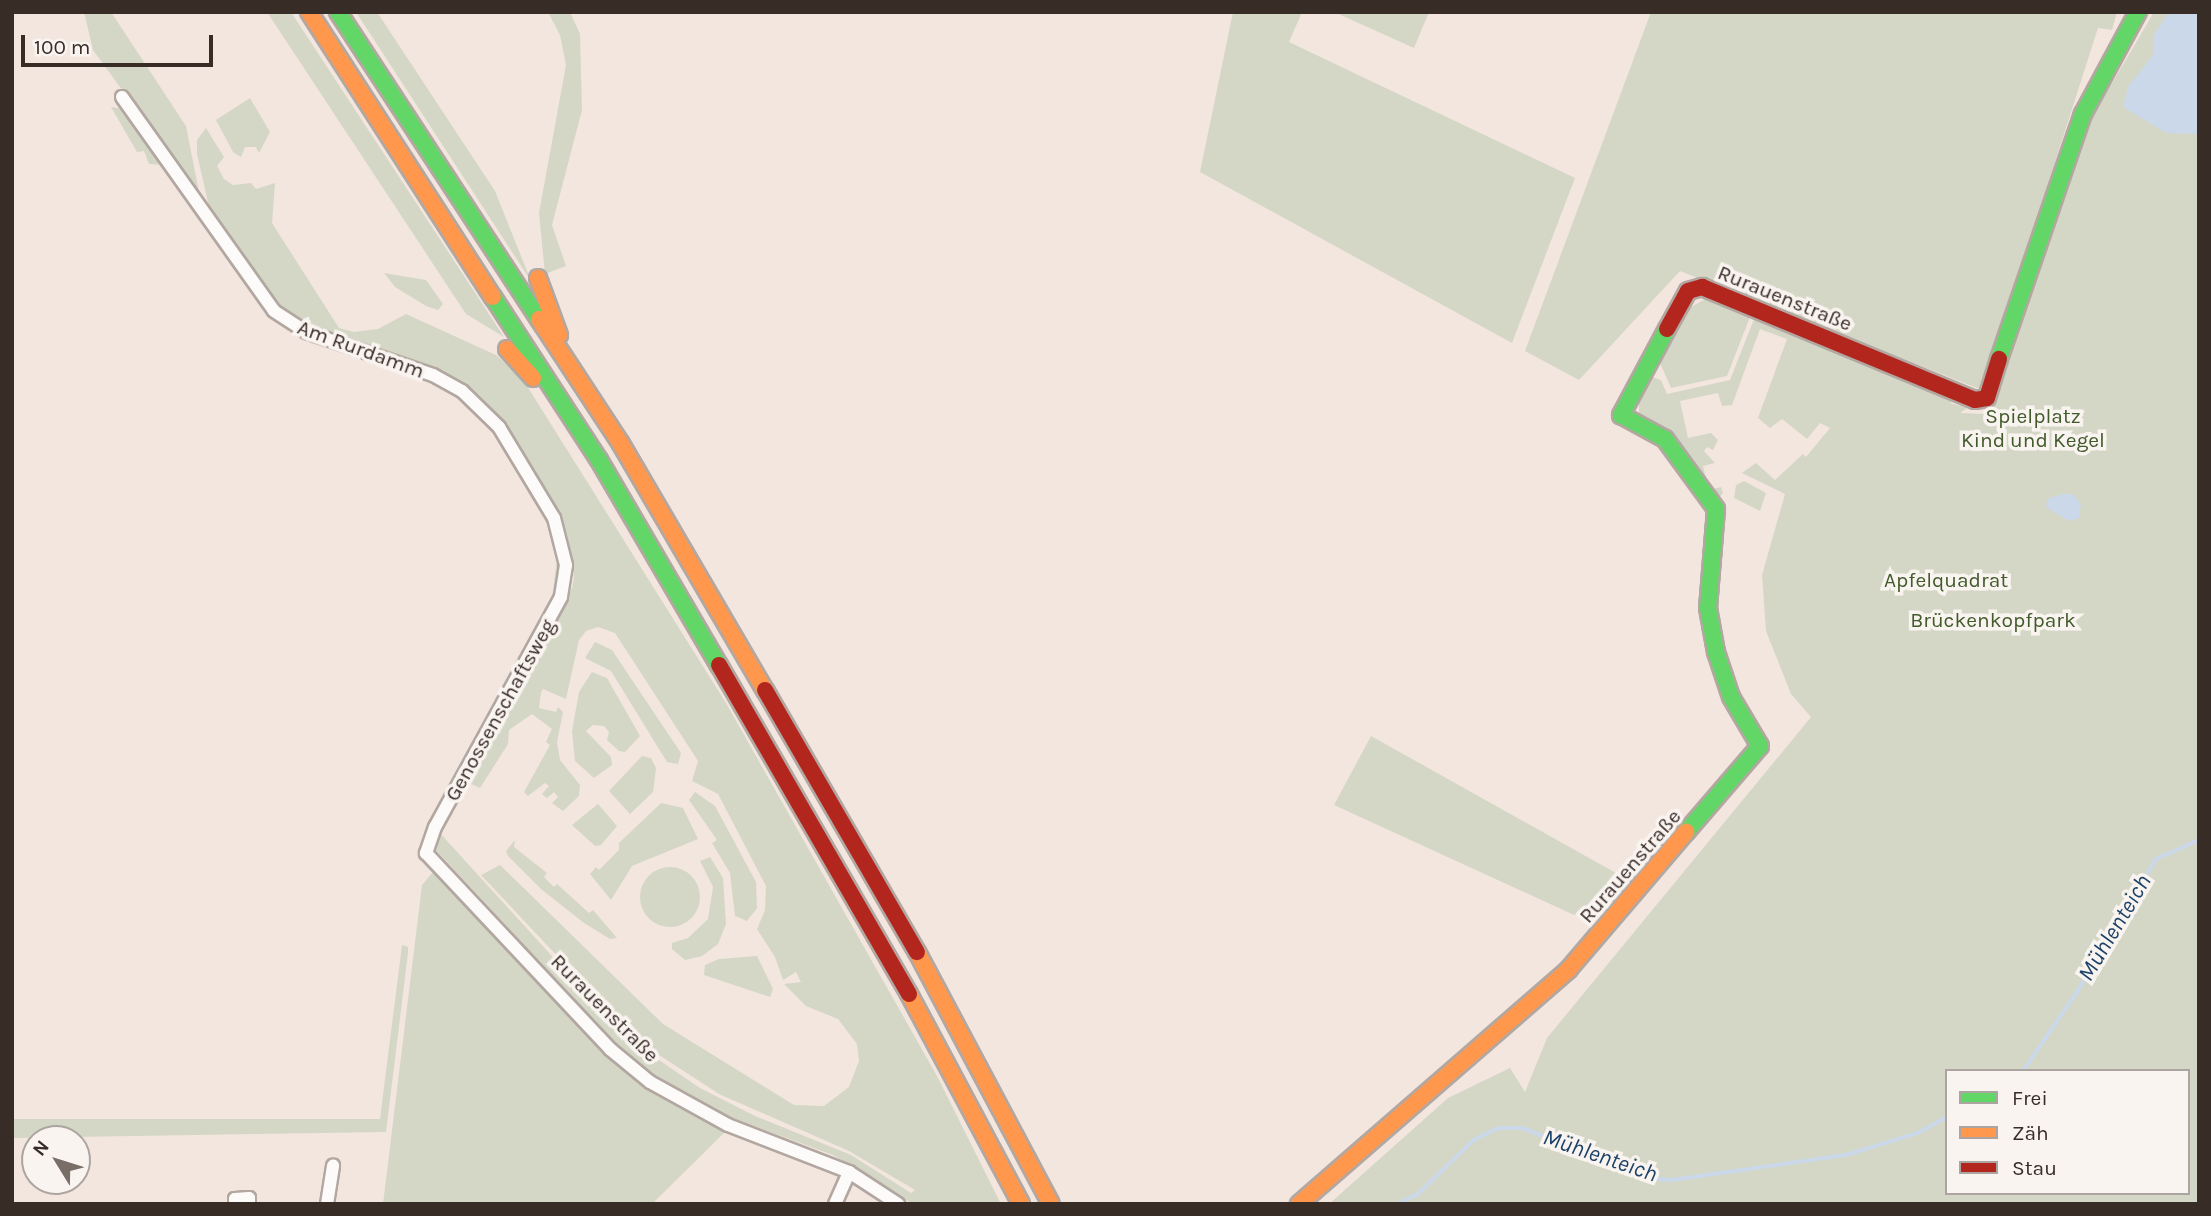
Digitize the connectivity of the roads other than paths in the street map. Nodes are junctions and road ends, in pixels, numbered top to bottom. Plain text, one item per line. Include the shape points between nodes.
1 (309, 12) edge
2 (338, 12) edge
3 (2138, 12) edge
4 (122, 97) dead end
5 (538, 278) dead end
6 (507, 349) dead end
7 (572, 371) junction
8 (599, 460) junction
9 (566, 565) joint
10 (426, 853) joint
11 (333, 1165) dead end
12 (849, 1172) junction
13 (235, 1204) edge
14 (249, 1204) edge
15 (327, 1204) edge
16 (835, 1204) edge
17 (898, 1204) edge
18 (1021, 1204) edge
19 (1051, 1204) edge
20 (1299, 1204) edge

1 - 8 main road
2 - 7 main road
3 - 20 main road, Rurauenstraße via 2083,114 2048,206 1987,398 1975,400 1702,287 1688,291 1621,415 1665,439 1716,509 1708,608 1716,652 1731,697 1760,746 1568,970
4 - 9 street, Am Rurdamm via 274,311 306,332 448,383 499,427 554,519
5 - 7 main road
6 - 8 main road
7 - 19 main road via 621,444 798,743 914,947
8 - 18 main road via 875,930
9 - 10 street, Genossenschaftsweg via 561,597 548,627 435,827
10 - 12 street, Rurauenstraße via 610,1049 650,1082 728,1125
11 - 15 street
12 - 16 street
12 - 17 street, Rurauenstraße
13 - 14 street via 235,1199 249,1198

